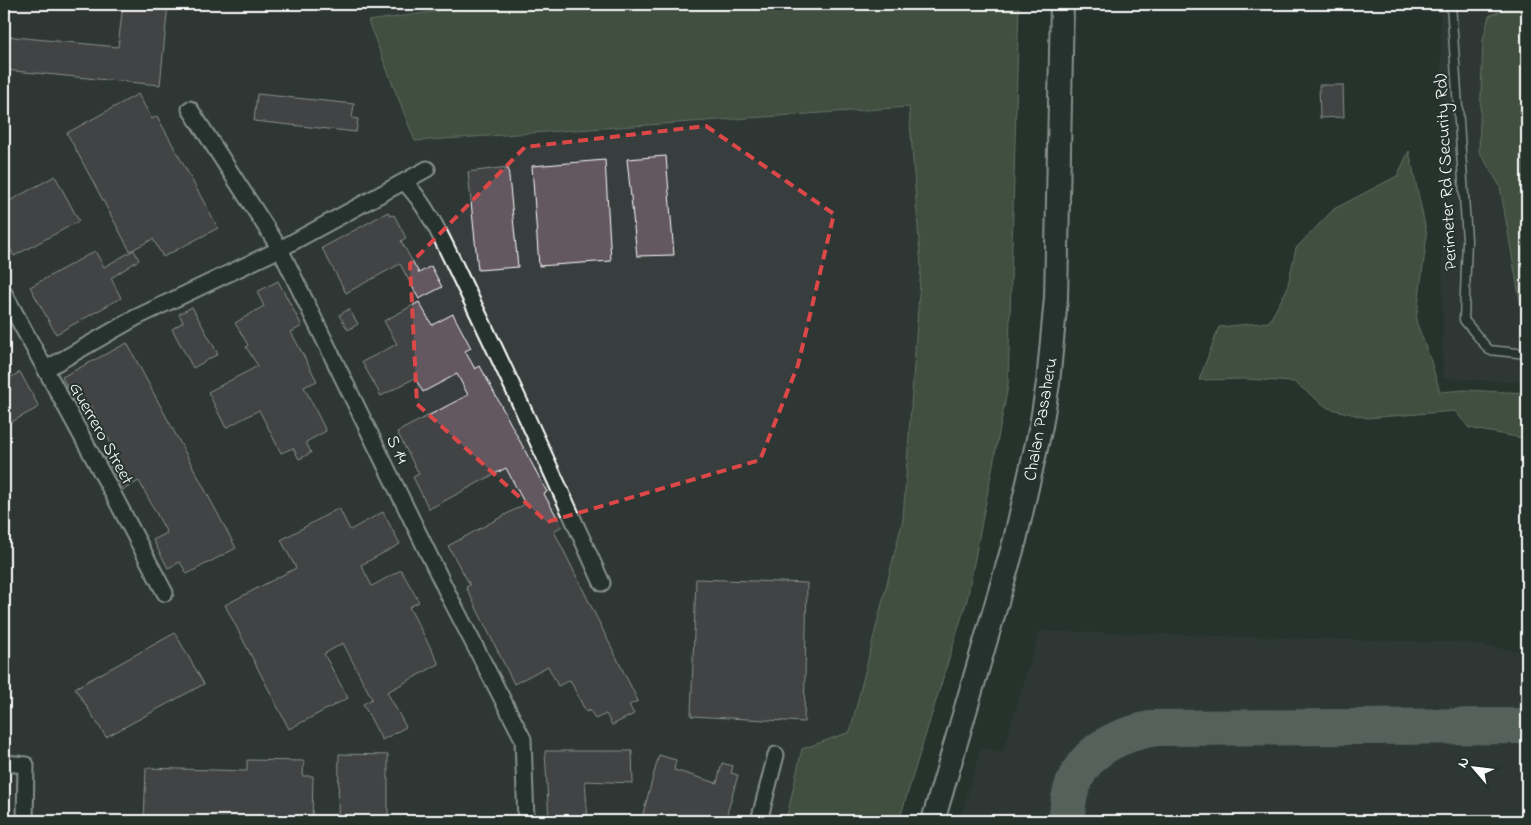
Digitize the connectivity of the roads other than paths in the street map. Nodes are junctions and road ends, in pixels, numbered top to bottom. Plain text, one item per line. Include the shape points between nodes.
1 (1062, 4) edge
2 (1451, 4) edge
3 (190, 109) dead end
4 (427, 169) dead end
5 (404, 182) junction
6 (280, 249) junction
7 (4, 293) edge
8 (1527, 354) edge
9 (46, 369) junction
10 (602, 583) dead end
11 (165, 593) dead end
12 (776, 755) dead end
13 (4, 763) edge
14 (25, 821) edge
15 (526, 821) edge
16 (759, 821) edge
17 (933, 821) edge

1 - 17 main road, Chalan Pasaheru via 1056,298 1048,383 1015,540
2 - 8 lane, Perimeter Rd (Security Rd) via 1467,240 1464,320 1488,350
3 - 6 street, S 14
4 - 5 street
5 - 6 street
5 - 10 street via 414,191 440,235
6 - 9 street via 135,318
6 - 15 street, S 14 via 450,598 523,739
7 - 9 street, Guerrero Street
9 - 11 street, Guerrero Street
12 - 16 street
13 - 14 street via 26,764

